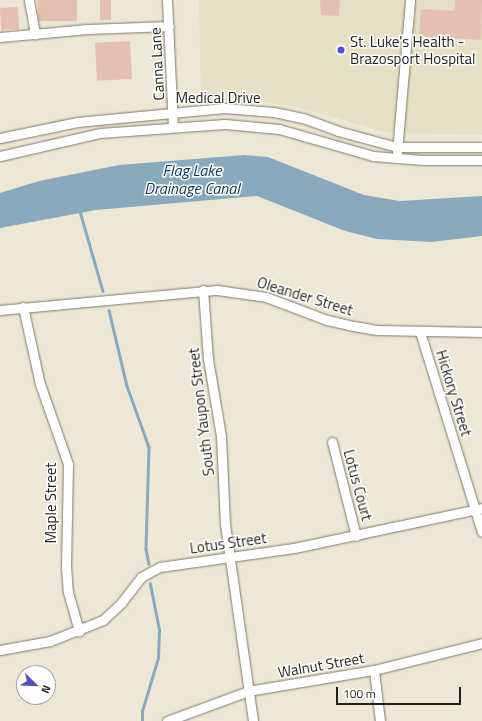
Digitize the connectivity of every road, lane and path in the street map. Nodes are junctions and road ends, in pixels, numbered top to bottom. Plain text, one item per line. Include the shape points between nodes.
1 (29, 0) edge
2 (167, 0) edge
3 (410, 0) edge
4 (169, 26) junction
5 (35, 34) junction
6 (0, 36) edge
7 (173, 111) junction
8 (172, 127) junction
9 (0, 138) edge
10 (397, 147) junction
11 (482, 147) edge
12 (0, 156) edge
13 (396, 159) junction
14 (482, 160) edge
15 (203, 290) junction
16 (23, 307) junction
17 (0, 310) edge
18 (420, 332) junction
19 (482, 332) edge
20 (332, 442) dead end
21 (479, 509) edge
22 (482, 532) edge
23 (356, 536) junction
24 (230, 557) junction
25 (79, 631) junction
26 (482, 643) edge
27 (0, 650) edge
28 (374, 670) junction
29 (248, 691) junction
30 (167, 721) edge
31 (254, 721) edge
32 (380, 721) edge

1 - 5 street
2 - 4 street, Canna Lane
3 - 10 street
4 - 5 street
4 - 7 street, Canna Lane
5 - 6 street
7 - 8 street, Canna Lane
7 - 9 street, Medical Drive via 76,122
7 - 10 street, Medical Drive via 224,108 274,112
8 - 12 street, Medical Drive via 100,133
8 - 13 street, Medical Drive via 225,124 279,129 351,151
10 - 11 street, Medical Drive
10 - 13 street
13 - 14 street, Medical Drive
15 - 16 street, Oleander Street
15 - 18 street, Oleander Street via 266,296 327,320 348,325
15 - 24 street, South Yaupon Street via 208,359 221,436 225,524
16 - 17 street, Oleander Street
16 - 25 street, Maple Street via 40,384 68,464 66,566 68,592
18 - 19 street, Oleander Street
18 - 21 street, Hickory Street
20 - 23 street, Lotus Court
21 - 22 street, Hickory Street
21 - 23 street, Lotus Street
23 - 24 street, Lotus Street
24 - 25 street, Lotus Street via 154,570 141,577 121,603 103,620
24 - 29 street, South Yaupon Street
25 - 27 street, Lotus Street via 50,641
26 - 28 street, Walnut Street
28 - 29 street, Walnut Street
28 - 32 street
29 - 30 street, Walnut Street
29 - 31 street, South Yaupon Street

